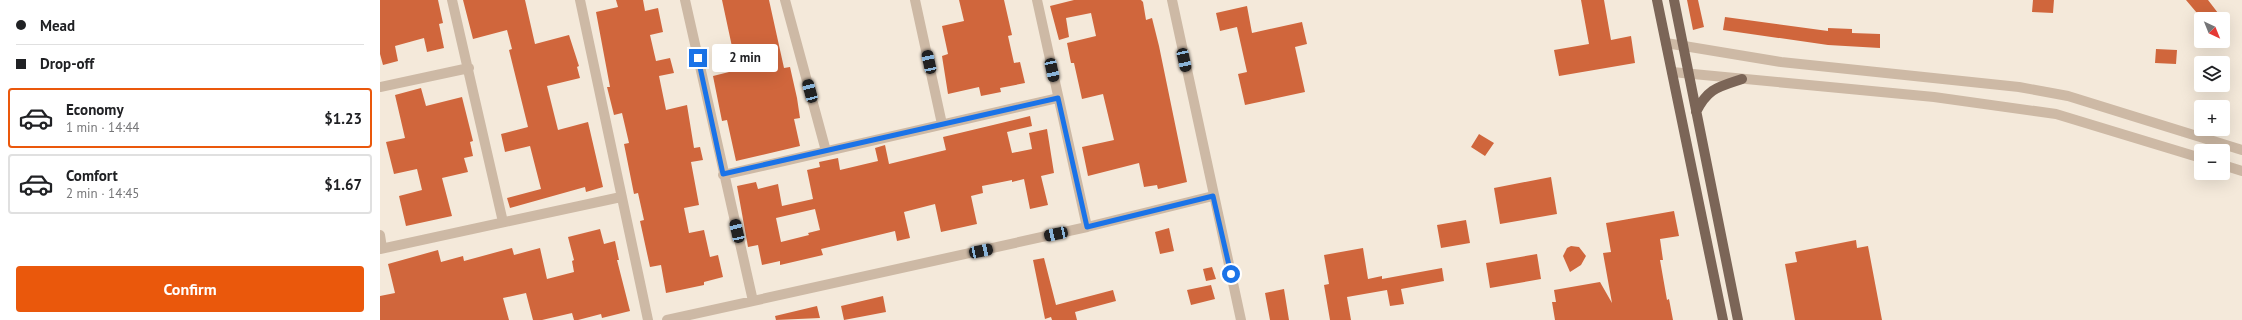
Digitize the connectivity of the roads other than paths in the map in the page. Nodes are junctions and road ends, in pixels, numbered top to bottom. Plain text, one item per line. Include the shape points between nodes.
1 (452, 0) edge
2 (580, 0) edge
3 (686, 0) edge
4 (785, 0) edge
5 (915, 0) edge
6 (1037, 0) edge
7 (1172, 0) edge
8 (1657, 0) edge
9 (1674, 0) edge
10 (1666, 43) junction
11 (1684, 44) junction
12 (469, 68) junction
13 (1672, 72) junction
14 (1689, 73) junction
15 (1742, 79) junction
16 (380, 87) edge
17 (1058, 98) junction
18 (1696, 112) junction
19 (942, 124) junction
20 (2242, 150) edge
21 (826, 151) junction
22 (2194, 156) edge
23 (2230, 167) edge
24 (2242, 171) edge
25 (723, 174) junction
26 (1213, 196) junction
27 (620, 198) junction
28 (503, 222) junction
29 (1087, 227) junction
30 (380, 235) edge
31 (381, 249) edge
32 (754, 301) junction
33 (648, 320) edge
34 (667, 320) edge
35 (1241, 320) edge
36 (1723, 320) edge
37 (1738, 320) edge

1 - 12 street
2 - 27 street
3 - 25 street
4 - 21 street
5 - 19 street
6 - 17 street
7 - 26 street
8 - 10 main road
9 - 11 main road
10 - 11 street
10 - 13 main road
11 - 14 main road
11 - 20 street via 1735,56 2019,87 2068,96
12 - 16 street
12 - 28 street
13 - 14 street
13 - 36 main road
14 - 15 street
14 - 18 main road
15 - 18 main road via 1712,90
15 - 22 street via 1934,97 2056,114
17 - 19 street
17 - 29 street
18 - 37 main road
19 - 21 street
21 - 25 street
23 - 24 street
25 - 32 street
26 - 29 street
26 - 35 street
27 - 28 street
27 - 33 street
28 - 31 street
29 - 32 street
30 - 31 street
32 - 34 street

